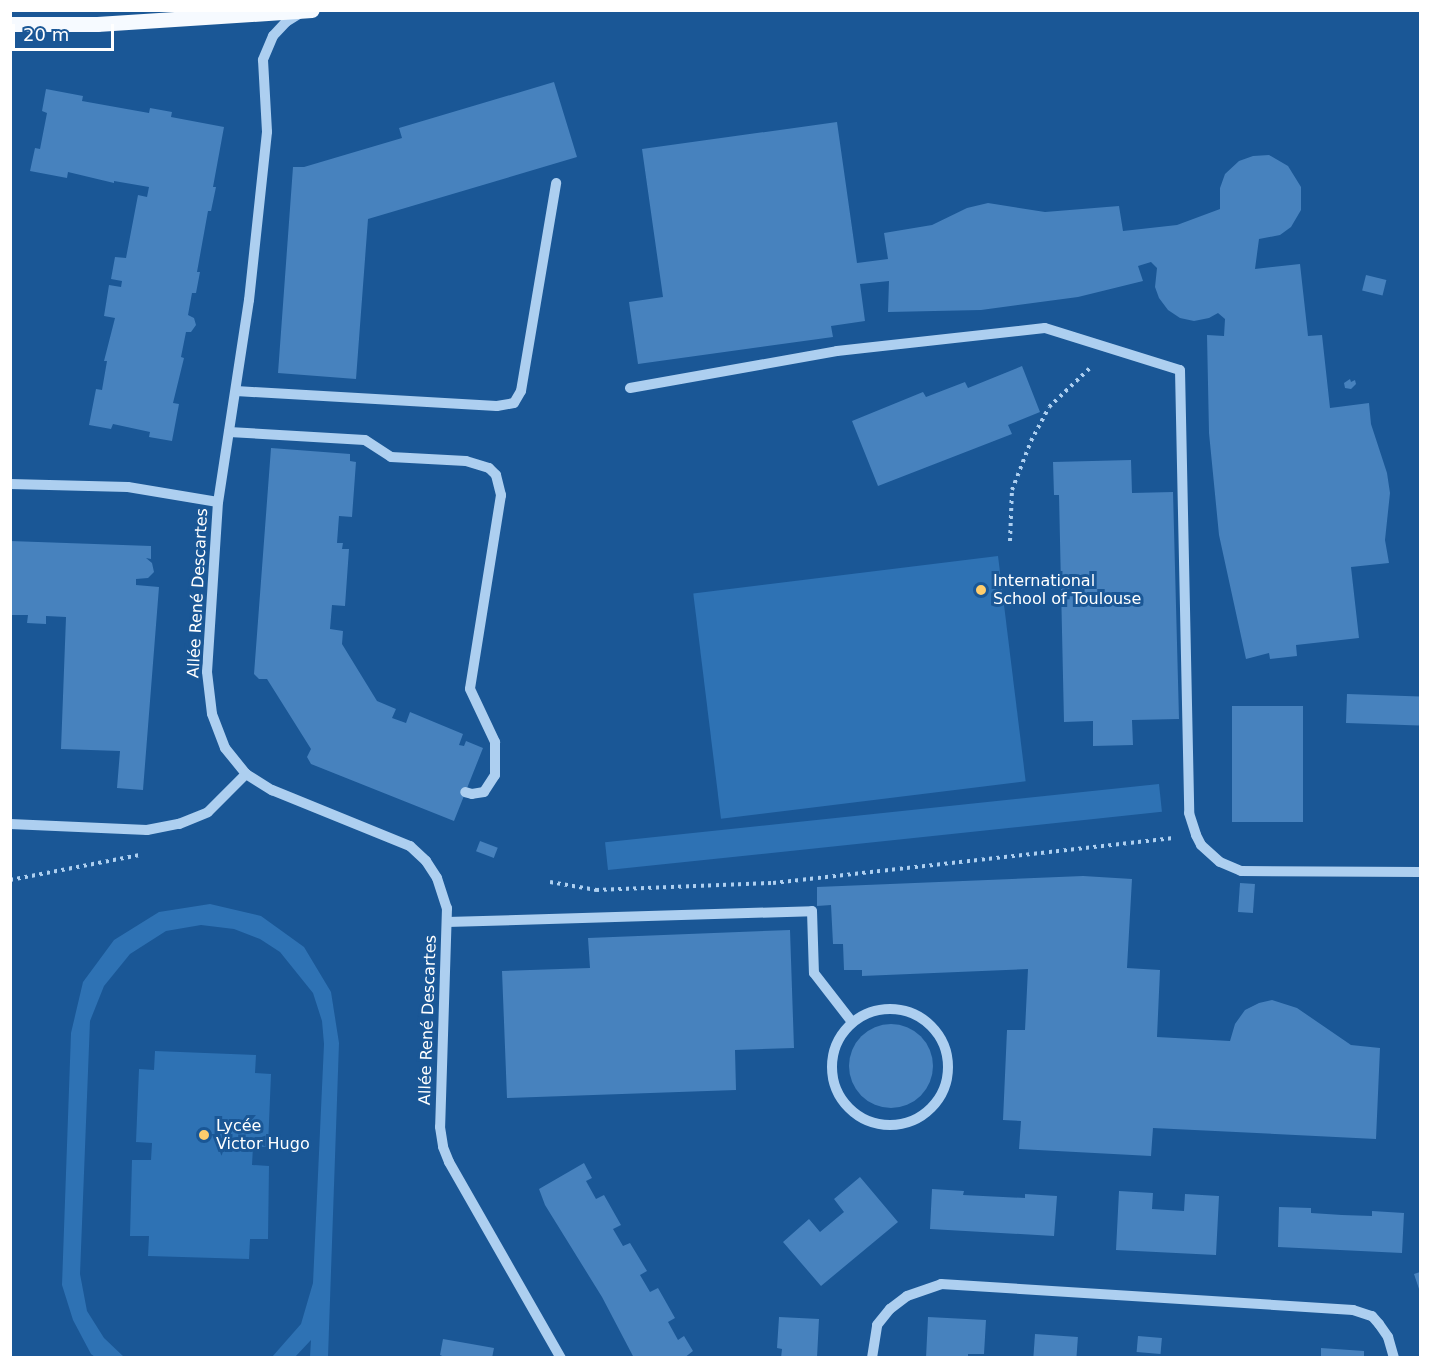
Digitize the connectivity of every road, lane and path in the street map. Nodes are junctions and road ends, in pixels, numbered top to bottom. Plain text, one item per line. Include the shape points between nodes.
1 (308, 11) edge
2 (10, 24) edge
3 (556, 183) dead end
4 (1112, 349) junction
5 (630, 388) dead end
6 (236, 391) junction
7 (229, 432) junction
8 (10, 484) edge
9 (218, 502) junction
10 (1010, 541) dead end
11 (246, 774) junction
12 (465, 792) dead end
13 (10, 824) edge
14 (1196, 835) junction
15 (146, 854) dead end
16 (1420, 872) edge
17 (10, 880) edge
18 (550, 882) dead end
19 (447, 922) junction
20 (852, 1022) junction
21 (561, 1358) edge
22 (873, 1358) edge
23 (1394, 1358) edge

1 - 2 main road via 97,24
1 - 6 street, Allée René Descartes via 286,22 273,36 263,60 267,132
3 - 6 street via 522,391 514,403 498,406
4 - 5 street via 1045,328 837,351
4 - 10 path via 1063,391 1041,421 1012,490
4 - 14 street via 1180,370 1189,813
6 - 7 street, Allée René Descartes
7 - 9 street, Allée René Descartes
7 - 12 street via 365,440 391,457 466,461 489,468 496,476 501,495 470,689 495,742 496,768 484,792
8 - 9 street via 129,487
9 - 11 street, Allée René Descartes via 208,686 220,737 231,758
11 - 13 street via 208,812 179,824 147,830
11 - 19 street, Allée René Descartes via 272,790 410,846 437,878 445,899
14 - 16 street via 1220,862 1240,871
14 - 18 path via 772,884 596,890
15 - 17 path
19 - 20 street via 812,911 814,973
19 - 21 street, Allée René Descartes via 440,1126 443,1148
20 - 20 street via 841,1035 831,1066 833,1083 850,1111 880,1125 913,1121 927,1112 939,1100 949,1069 940,1037 915,1014 899,1009 866,1013
22 - 23 street via 874,1337 882,1317 907,1296 941,1284 1353,1310 1372,1316 1379,1323

